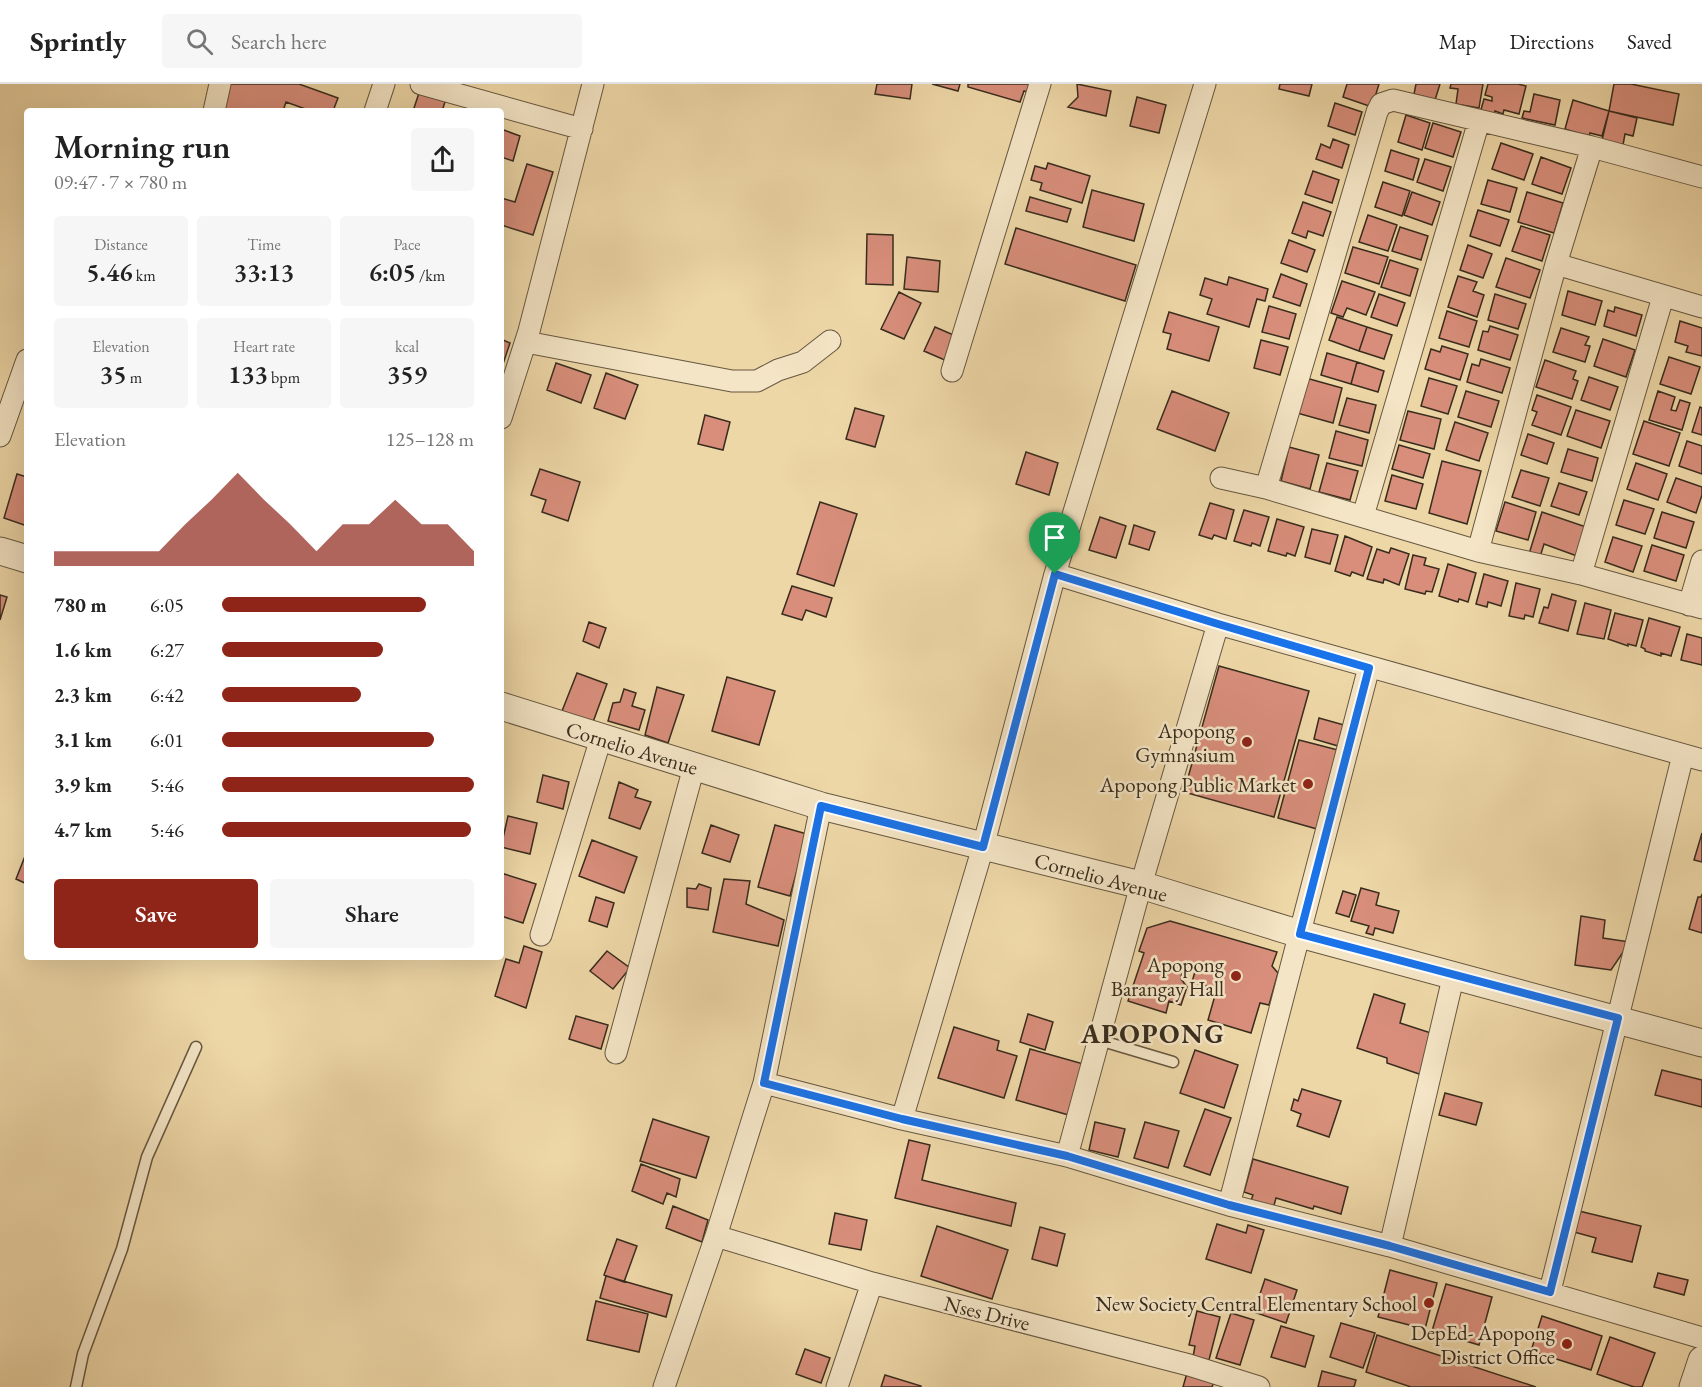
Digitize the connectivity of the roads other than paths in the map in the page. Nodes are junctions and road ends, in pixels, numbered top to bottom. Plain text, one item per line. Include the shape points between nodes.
1 (220, 84) edge
2 (384, 84) edge
3 (421, 84) edge
4 (593, 84) edge
5 (1040, 84) edge
6 (1205, 84) edge
7 (215, 108) edge
8 (376, 108) edge
9 (1479, 121) junction
10 (582, 129) junction
11 (1592, 147) junction
12 (1702, 177) edge
13 (1556, 264) junction
14 (1663, 297) junction
15 (1702, 307) edge
16 (830, 341) dead end
17 (526, 342) junction
18 (24, 368) edge
19 (952, 371) dead end
20 (504, 409) edge
21 (0, 436) edge
22 (1221, 478) dead end
23 (1266, 489) junction
24 (1363, 516) junction
25 (0, 551) edge
26 (1478, 551) junction
27 (24, 558) edge
28 (1702, 561) edge
29 (1055, 574) junction
30 (1581, 574) junction
31 (1696, 606) edge
32 (1218, 624) junction
33 (1369, 668) junction
34 (504, 707) edge
35 (601, 738) junction
36 (1693, 758) edge
37 (694, 767) junction
38 (821, 806) junction
39 (983, 847) junction
40 (1141, 885) junction
41 (1300, 934) junction
42 (541, 935) dead end
43 (1454, 974) junction
44 (1618, 1018) junction
45 (1099, 1040) junction
46 (1702, 1042) edge
47 (196, 1047) dead end
48 (616, 1053) dead end
49 (1173, 1062) dead end
50 (764, 1083) junction
51 (902, 1119) junction
52 (1067, 1156) junction
53 (1229, 1205) junction
54 (716, 1236) junction
55 (1390, 1246) junction
56 (872, 1283) junction
57 (1550, 1292) junction
58 (1702, 1338) edge
59 (1702, 1360) edge
60 (76, 1387) edge
61 (664, 1387) edge
62 (837, 1387) edge
63 (1259, 1387) edge
64 (1694, 1387) edge

1 - 7 street
2 - 8 street
3 - 10 street
4 - 10 street
5 - 19 street
6 - 29 street
9 - 11 street
9 - 23 street via 1393,100 1382,104 1377,112
9 - 24 street
10 - 17 street
11 - 12 street
11 - 13 street
13 - 14 street
13 - 26 street
14 - 15 street
14 - 30 street
16 - 17 street via 803,362 757,381 732,381
17 - 20 street
18 - 21 street
22 - 23 street
23 - 24 street
24 - 26 street
25 - 27 street
26 - 30 street
28 - 31 street
29 - 32 street
29 - 39 street
30 - 31 street
32 - 33 street
32 - 40 street
33 - 36 street
33 - 41 street
34 - 35 street, Cornelio Avenue
35 - 37 street, Cornelio Avenue
35 - 42 street
36 - 44 street
37 - 38 street, Cornelio Avenue
37 - 48 street
38 - 39 street, Cornelio Avenue
38 - 50 street
39 - 40 street, Cornelio Avenue
39 - 51 street
40 - 41 street, Cornelio Avenue
40 - 45 street
41 - 43 street, Cornelio Avenue
41 - 53 street
43 - 44 street, Cornelio Avenue
43 - 55 street
44 - 46 street, Cornelio Avenue
44 - 57 street
45 - 49 lane
45 - 52 street
47 - 60 lane via 147,1157 122,1249 83,1354
50 - 51 street
50 - 54 street
51 - 52 street
52 - 53 street
53 - 55 street
54 - 56 street, Nses Drive
54 - 61 street
55 - 57 street
56 - 62 street
56 - 63 street, Nses Drive via 1189,1365
57 - 58 street
59 - 64 street

